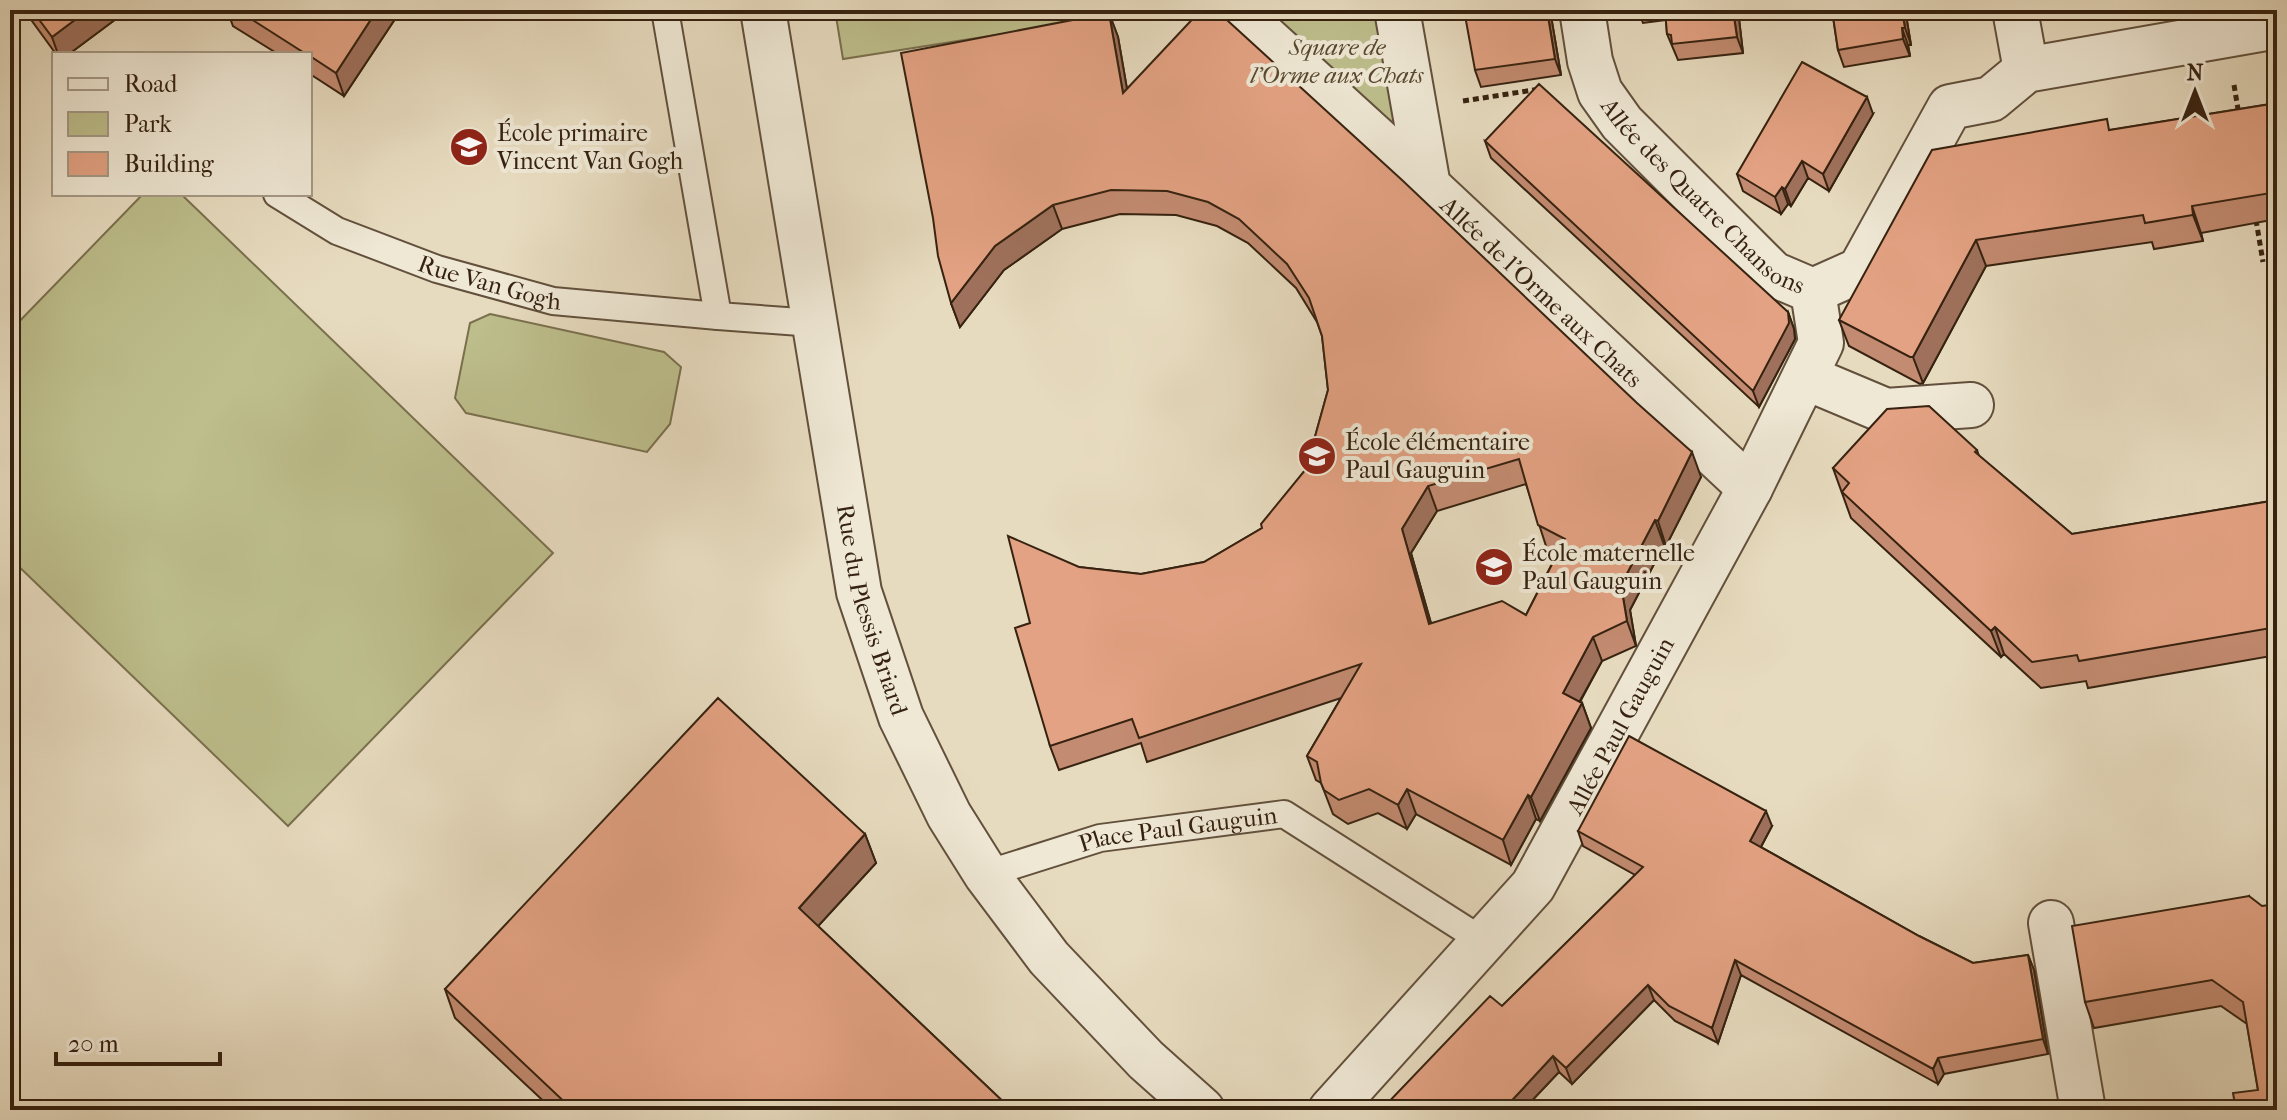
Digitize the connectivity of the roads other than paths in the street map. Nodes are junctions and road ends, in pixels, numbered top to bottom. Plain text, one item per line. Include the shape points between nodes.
1 (665, 10) edge
2 (763, 10) edge
3 (1235, 10) edge
4 (1397, 10) edge
5 (1582, 10) edge
6 (2015, 10) edge
7 (2277, 26) edge
8 (2026, 70) junction
9 (1428, 186) junction
10 (280, 196) edge
11 (1813, 291) junction
12 (718, 316) junction
13 (814, 323) junction
14 (1805, 377) junction
15 (1971, 405) dead end
16 (1750, 488) junction
17 (986, 874) junction
18 (2051, 923) dead end
19 (1483, 941) junction
20 (1202, 1110) edge
21 (1331, 1110) edge
22 (2083, 1110) edge

1 - 12 lane
2 - 13 street, Rue du Plessis Briard
3 - 9 street
4 - 9 street, Allée de l'Orme aux Chats
5 - 11 street, Allée des Quatre Chansons via 1600,92 1622,123 1773,274
6 - 8 street
7 - 8 street
8 - 11 street, Allée des Quatre Chansons via 1991,99 1950,107 1860,270
9 - 16 street, Allée de l'Orme aux Chats
10 - 12 lane, Rue Van Gogh via 337,231 437,269 553,301
11 - 14 street, Allée Paul Gauguin via 1821,343
12 - 13 lane, Rue Van Gogh
13 - 17 street, Rue du Plessis Briard via 859,592 901,717 949,815
14 - 15 street via 1886,411
14 - 16 street, Allée Paul Gauguin
16 - 19 street, Allée Paul Gauguin via 1533,886
17 - 19 lane, Place Paul Gauguin via 1100,838 1284,814
17 - 20 street, Rue du Plessis Briard via 1049,958
18 - 22 street
19 - 21 street, Allée Paul Gauguin

